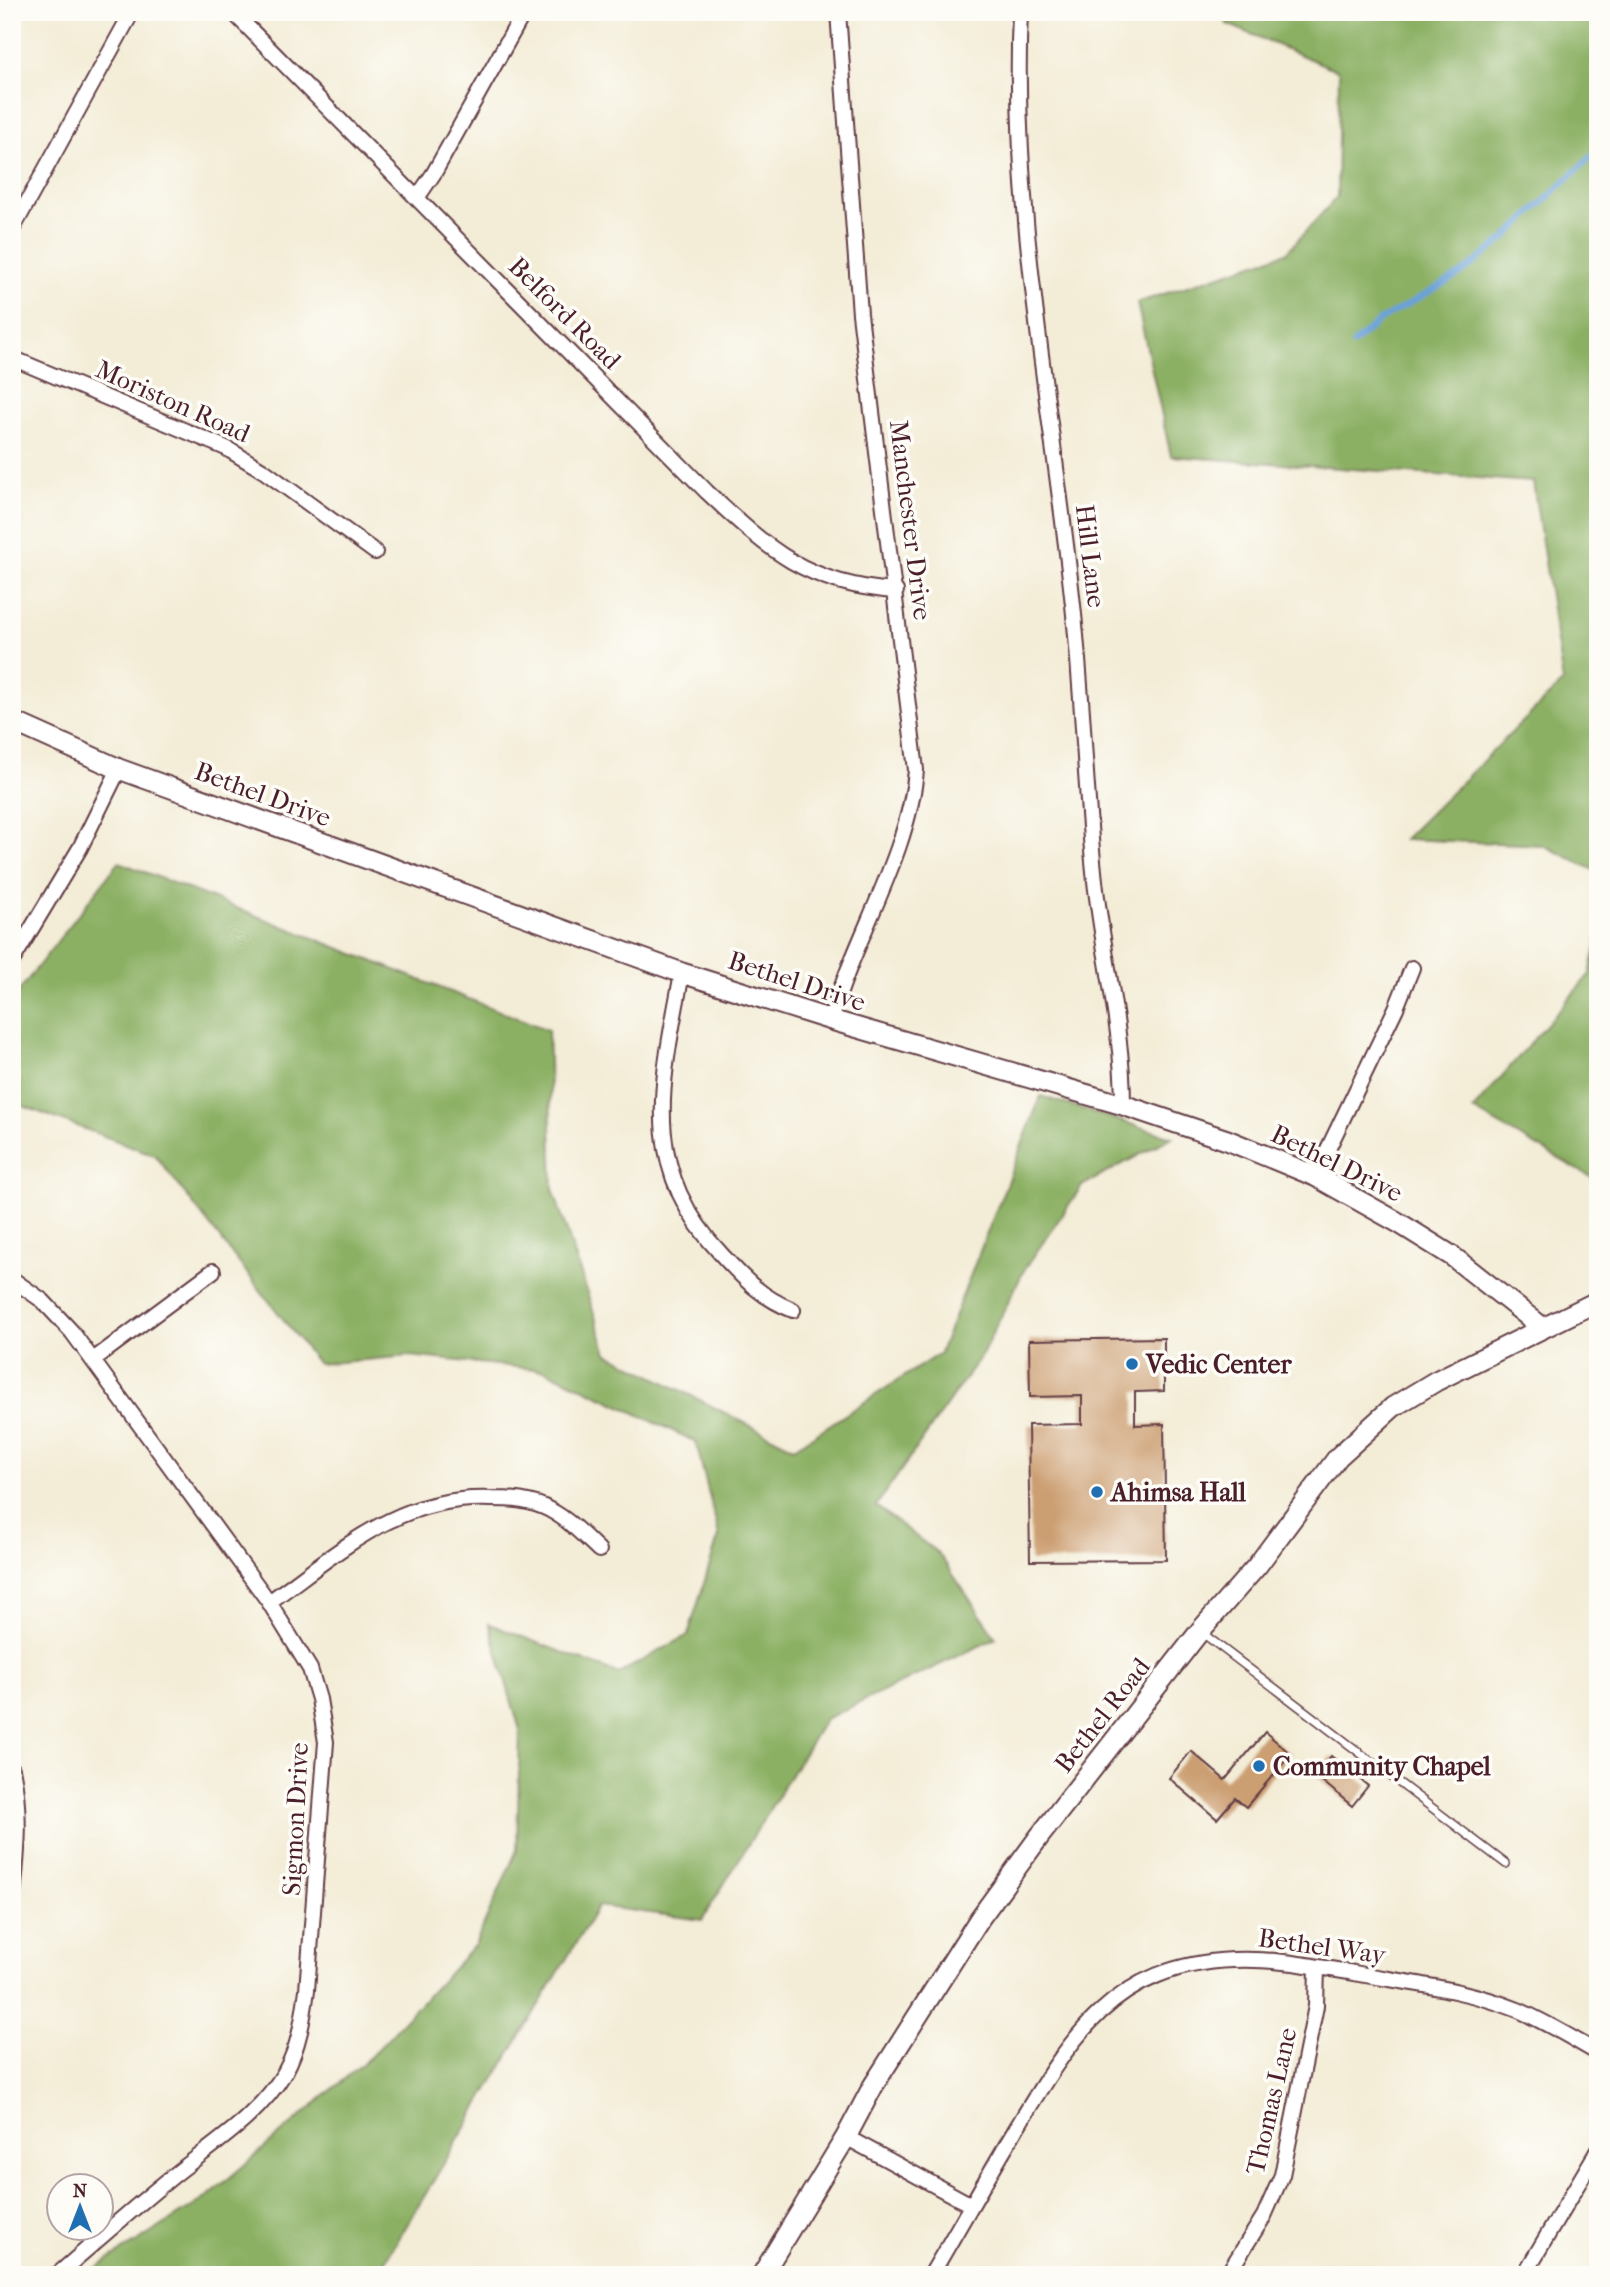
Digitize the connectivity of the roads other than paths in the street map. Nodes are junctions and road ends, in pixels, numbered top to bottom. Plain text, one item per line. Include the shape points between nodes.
1 (132, 12) edge
2 (233, 12) edge
3 (524, 12) edge
4 (838, 12) edge
5 (1020, 12) edge
6 (417, 198) junction
7 (12, 230) edge
8 (12, 358) edge
9 (375, 552) dead end
10 (896, 591) junction
11 (12, 721) edge
12 (119, 769) junction
13 (12, 961) edge
14 (1412, 968) dead end
15 (682, 973) junction
16 (831, 1020) junction
17 (1123, 1105) junction
18 (1315, 1176) junction
19 (213, 1270) dead end
20 (12, 1279) edge
21 (1598, 1301) edge
22 (793, 1310) dead end
23 (1543, 1328) junction
24 (93, 1360) junction
25 (599, 1550) dead end
26 (269, 1602) junction
27 (1200, 1631) junction
28 (12, 1769) edge
29 (1506, 1864) dead end
30 (12, 1904) edge
31 (1317, 1967) junction
32 (1598, 2053) edge
33 (846, 2137) junction
34 (1598, 2150) edge
35 (971, 2205) junction
36 (57, 2275) edge
37 (762, 2275) edge
38 (931, 2275) edge
39 (1227, 2275) edge
40 (1524, 2275) edge

1 - 7 street
2 - 6 street, Belford Road
3 - 6 street
4 - 10 street, Manchester Drive via 860,314
5 - 17 street, Hill Lane via 1024,204 1073,605 1095,880 1123,1070
6 - 10 street, Belford Road via 762,544 799,566 855,588
8 - 9 street, Moriston Road via 226,448
10 - 16 street, Manchester Drive via 915,750 914,793
11 - 12 street, Bethel Drive
12 - 13 street via 80,848
12 - 15 street, Bethel Drive
14 - 18 street
15 - 16 street, Bethel Drive
15 - 22 street via 662,1100 664,1140 675,1187 702,1234 752,1288
16 - 17 street, Bethel Drive
17 - 18 street, Bethel Drive
18 - 23 street, Bethel Drive via 1452,1256
19 - 24 street
20 - 24 street, Sigmon Drive via 43,1301
21 - 23 street, Bethel Road
23 - 27 street, Bethel Road via 1436,1381 1363,1431
24 - 26 street, Sigmon Drive
25 - 26 street via 569,1522 527,1501 452,1499 433,1502 382,1524
26 - 36 street, Sigmon Drive via 310,1669 326,1742 307,1990 293,2054 254,2111
27 - 29 lane
27 - 33 street, Bethel Road via 980,1918 887,2062
28 - 30 street via 19,1840
31 - 32 street, Bethel Way via 1466,1993 1518,2010
31 - 35 street, Bethel Way via 1259,1959 1208,1962 1158,1975 1115,1999 1087,2023 1058,2059
31 - 39 street, Thomas Lane via 1316,2006 1282,2175 1264,2216
33 - 35 street
33 - 37 street, Bethel Road
34 - 40 street
35 - 38 street, Bethel Way

